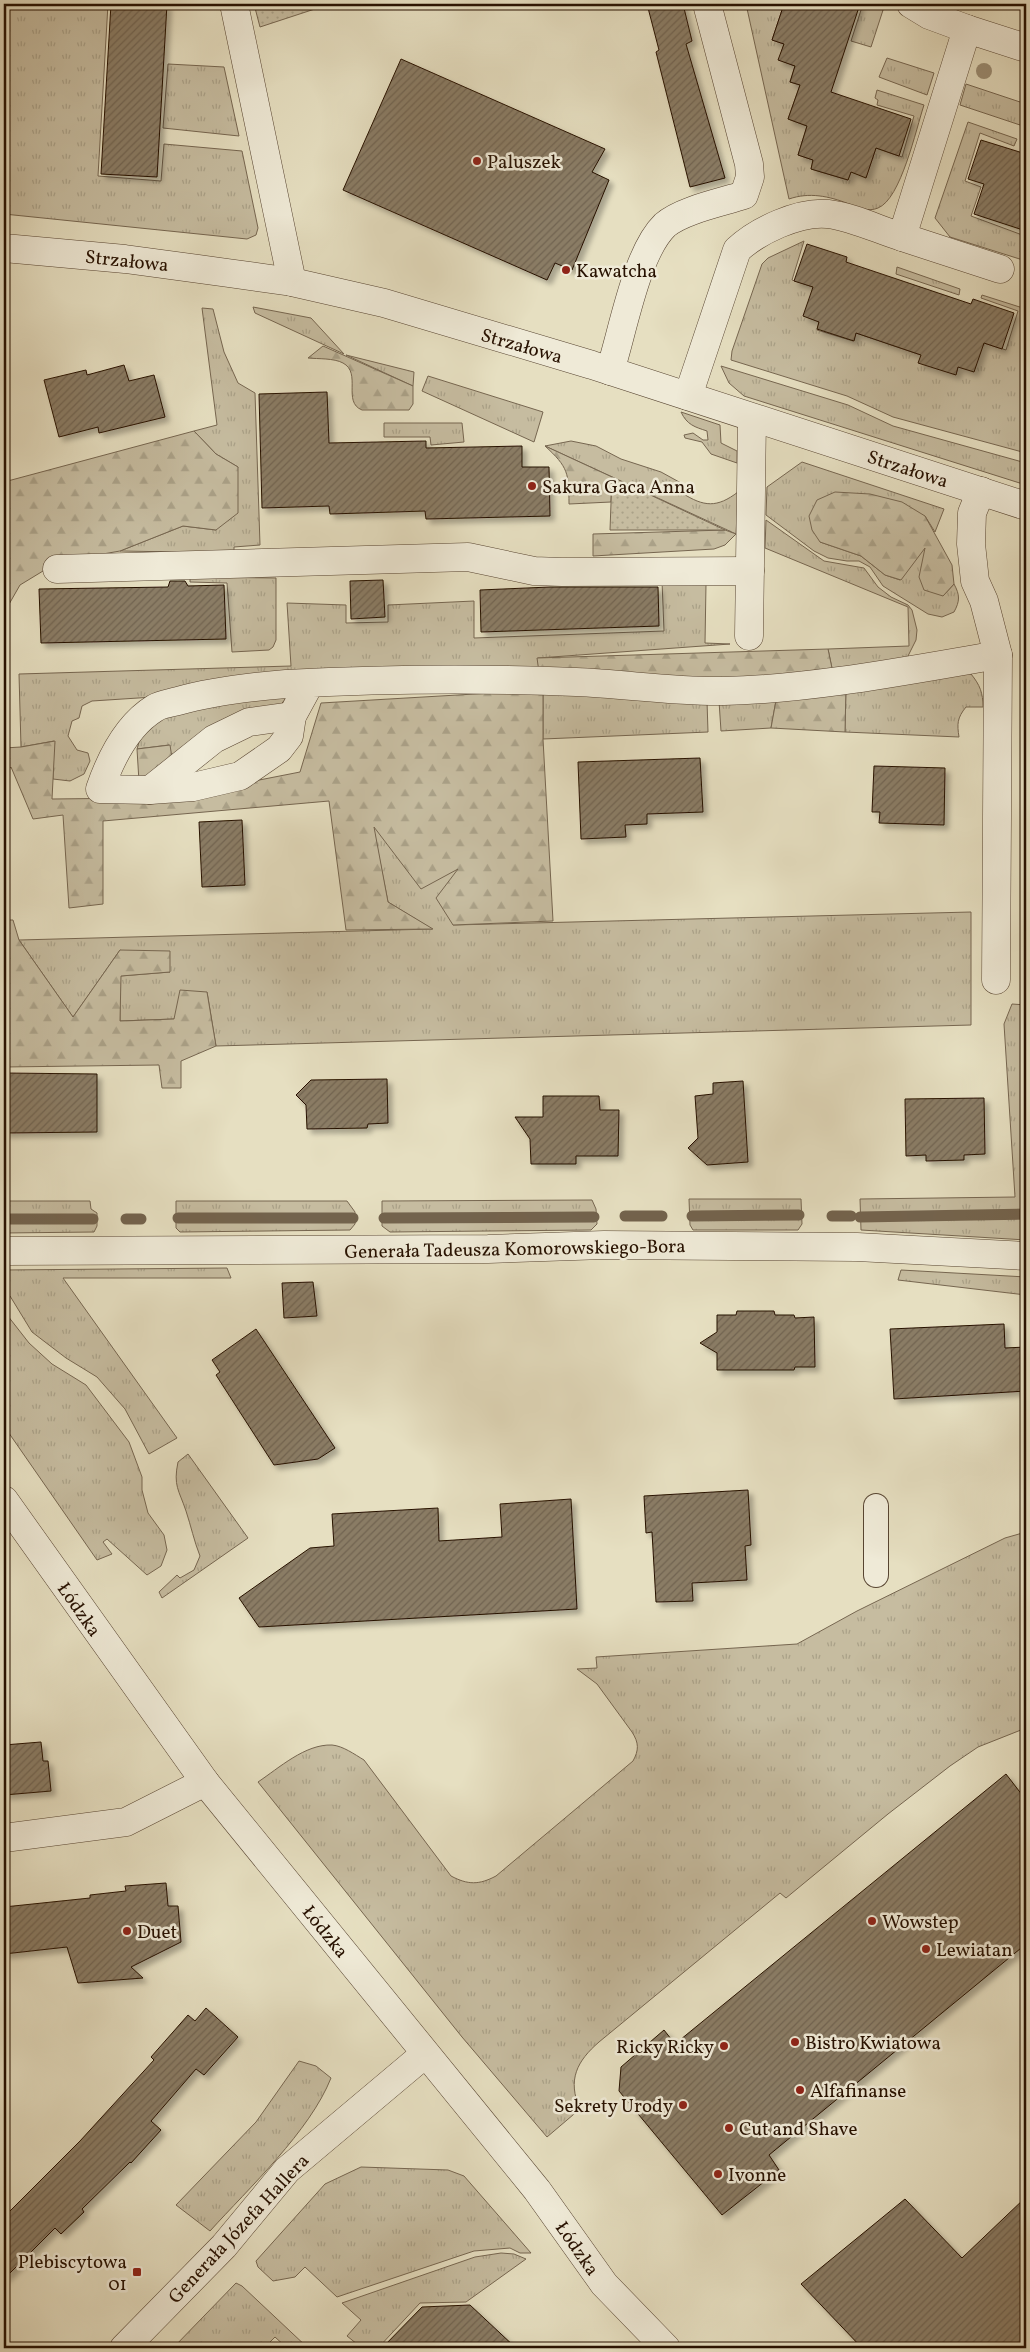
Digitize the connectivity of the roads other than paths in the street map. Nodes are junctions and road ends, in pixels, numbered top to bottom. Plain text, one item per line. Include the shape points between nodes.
1 (234, 4) edge
2 (707, 4) edge
3 (911, 4) edge
4 (967, 29) junction
5 (1026, 48) edge
6 (902, 238) junction
7 (4, 248) edge
8 (1000, 269) dead end
9 (292, 282) junction
10 (610, 371) junction
11 (688, 396) junction
12 (752, 418) junction
13 (981, 491) junction
14 (1026, 506) edge
15 (57, 569) dead end
16 (750, 571) junction
17 (749, 636) dead end
18 (998, 655) junction
19 (310, 683) junction
20 (292, 716) junction
21 (150, 790) junction
22 (996, 980) dead end
23 (4, 1250) edge
24 (1026, 1256) edge
25 (4, 1500) edge
26 (876, 1506) dead end
27 (876, 1575) dead end
28 (205, 1782) junction
29 (4, 1838) edge
30 (425, 2054) junction
31 (124, 2348) edge
32 (666, 2348) edge

1 - 9 street
2 - 10 street via 749,164 749,187 744,196 682,215 666,224 654,239 640,264
3 - 4 street via 929,15
4 - 5 street
4 - 6 street
6 - 8 street
6 - 11 street via 826,214 797,218 749,238 737,250
7 - 9 street, Strzałowa via 125,258
9 - 10 street, Strzałowa via 384,303
10 - 11 street, Strzałowa
11 - 12 street, Strzałowa
12 - 13 street, Strzałowa
12 - 16 street
13 - 14 street, Strzałowa
13 - 18 street via 972,514 972,565
15 - 16 street via 468,558 553,572
16 - 17 street
18 - 19 street via 790,686 726,691 680,691 592,682 527,680
18 - 22 street
19 - 20 street
19 - 21 street via 235,688 155,707 130,730 108,766 100,789
20 - 21 street via 249,722 223,735
20 - 21 street via 288,736 279,749 240,776 193,787
23 - 24 street, Generała Tadeusza Komorowskiego-Bora via 478,1249 604,1245 856,1247
25 - 28 street, Łódzka
26 - 27 lane
28 - 29 street via 126,1822
28 - 30 street, Łódzka
30 - 31 street, Generała Józefa Hallera via 287,2170 224,2246
30 - 32 street, Łódzka via 537,2190 604,2284

